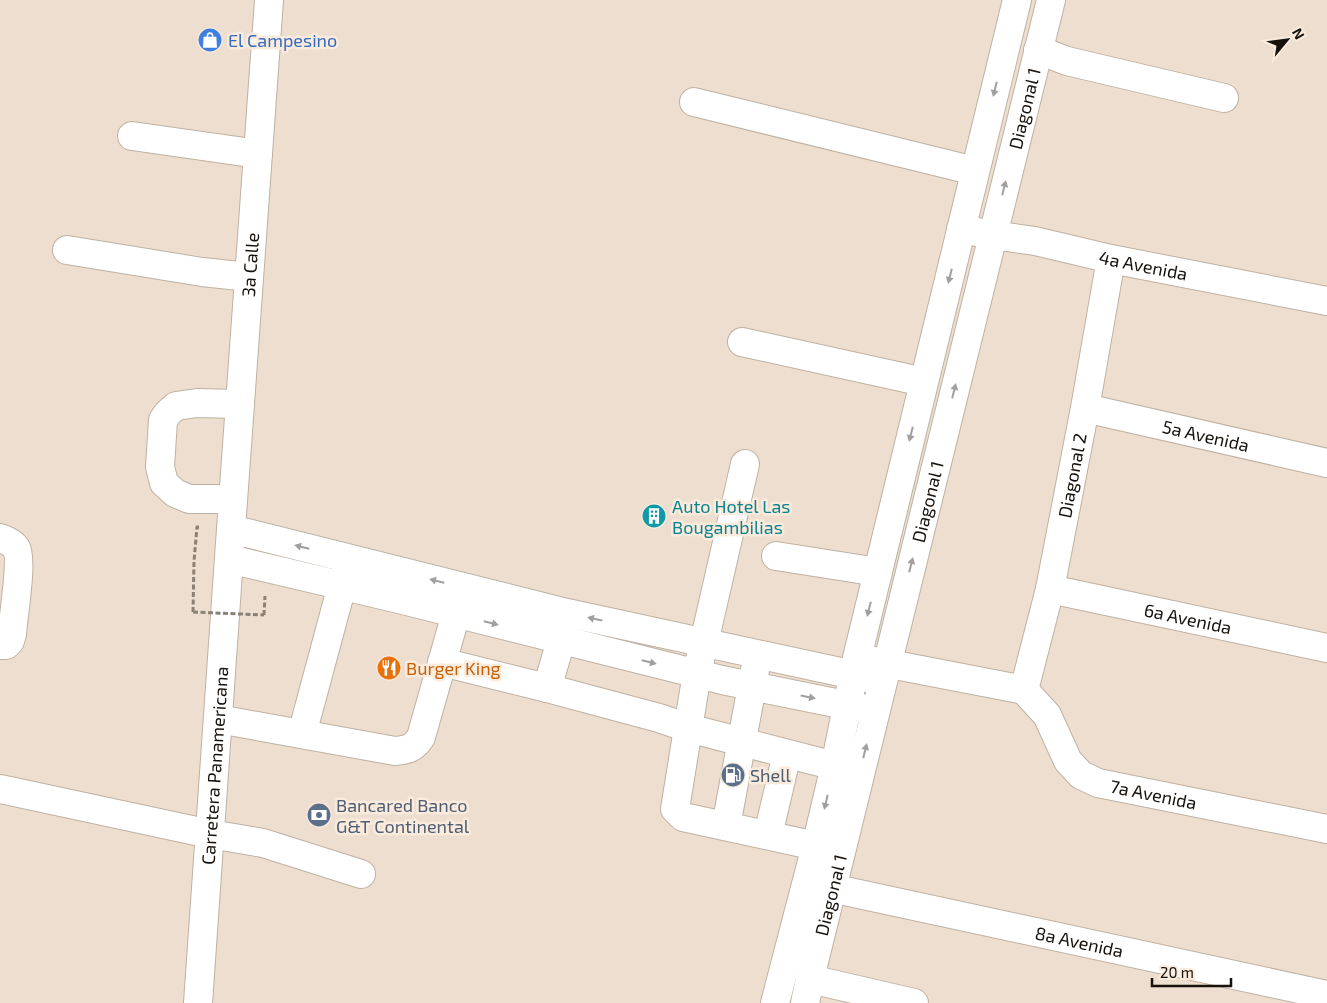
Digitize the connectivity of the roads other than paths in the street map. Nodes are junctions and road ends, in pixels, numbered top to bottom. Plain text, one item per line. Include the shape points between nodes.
1 (270, 0) edge
2 (1016, 0) edge
3 (1051, 0) edge
4 (1038, 50) junction
5 (1224, 98) dead end
6 (694, 102) dead end
7 (132, 136) dead end
8 (258, 154) junction
9 (975, 171) junction
10 (961, 229) junction
11 (993, 235) junction
12 (67, 250) dead end
13 (1111, 259) junction
14 (249, 277) junction
15 (1327, 301) edge
16 (742, 342) dead end
17 (924, 382) junction
18 (240, 404) junction
19 (1085, 408) junction
20 (745, 464) dead end
21 (1327, 464) edge
22 (233, 499) junction
23 (231, 529) junction
24 (0, 538) edge
25 (776, 556) dead end
26 (229, 559) junction
27 (350, 559) junction
28 (878, 572) junction
29 (404, 573) junction
30 (342, 586) junction
31 (464, 588) junction
32 (1050, 589) junction
33 (398, 599) junction
34 (456, 614) junction
35 (567, 614) junction
36 (561, 640) junction
37 (705, 643) junction
38 (0, 645) edge
39 (1327, 648) edge
40 (757, 654) junction
41 (442, 662) junction
42 (855, 666) junction
43 (884, 672) junction
44 (697, 673) junction
45 (752, 687) junction
46 (547, 688) junction
47 (1024, 690) junction
48 (847, 705) junction
49 (875, 711) junction
50 (218, 719) junction
51 (688, 728) junction
52 (302, 734) junction
53 (742, 742) junction
54 (787, 754) junction
55 (834, 766) junction
56 (0, 789) edge
57 (726, 826) junction
58 (1327, 829) edge
59 (210, 834) junction
60 (768, 835) junction
61 (816, 846) junction
62 (361, 874) dead end
63 (831, 888) junction
64 (807, 991) edge
65 (1327, 995) edge
66 (198, 1003) edge
67 (775, 1003) edge
68 (914, 1003) edge

1 - 8 street, 3a Calle
2 -> 9 street, Diagonal 1
3 - 4 street, Diagonal 1
4 - 5 street via 1066,61
11 -> 4 street, Diagonal 1
6 - 9 street
7 - 8 street
8 - 14 street, 3a Calle
9 - 10 street, Diagonal 1
10 - 11 street, 4a Avenida
10 -> 17 street, Diagonal 1
11 - 13 street, 4a Avenida
43 -> 11 street, Diagonal 1
12 - 14 street
13 - 15 street, 4a Avenida
13 - 19 street, Diagonal 2
14 - 18 street, 3a Calle
16 - 17 street
17 -> 28 street, Diagonal 1
18 - 22 street, 3a Calle
18 - 22 street via 176,406 164,420 161,448 160,467 164,483 175,493 189,500
19 - 21 street, 5a Avenida
19 - 32 street, Diagonal 2
20 - 37 street
22 - 23 street, 3a Calle
23 - 26 street, Carretera Panamericana
27 -> 23 street
24 - 38 street via 17,549 19,561 12,634 6,646
25 - 28 street
26 - 30 street
26 - 50 street, Carretera Panamericana
27 - 29 street
27 - 30 street
28 -> 42 street, Diagonal 1
31 -> 29 street
29 - 33 street
30 - 33 street
30 - 52 street
31 - 34 street
31 - 35 street
32 - 39 street, 6a Avenida
32 - 47 street, Diagonal 2
33 - 34 street
34 -> 36 street
34 - 41 street
35 - 36 street
37 -> 35 street
36 -> 44 street
36 - 46 street
37 - 40 street
37 - 44 street
40 - 42 street
40 - 45 street
41 - 46 street
41 - 52 street via 421,737 406,750 395,751
42 - 43 street
42 - 48 street, Diagonal 1
43 - 47 street
43 - 49 street, Diagonal 1
44 - 45 street
44 - 51 street
45 -> 48 street
45 - 53 street
46 - 51 street
47 - 58 street, 7a Avenida via 1047,715 1068,760 1081,775 1098,783
48 - 49 street
48 - 55 street, Diagonal 1
63 -> 49 street, Diagonal 1
50 - 52 street
50 - 59 street, Carretera Panamericana
51 - 53 street
51 - 57 street via 675,809 683,817
53 - 54 street
53 - 57 street
54 - 55 street
54 - 60 street
55 -> 61 street, Diagonal 1
56 - 59 street
57 - 60 street
59 - 62 street via 263,842
59 - 66 street, Carretera Panamericana
60 - 61 street
61 - 67 street, Diagonal 1
63 - 64 street, Diagonal 1
63 - 65 street, 8a Avenida
64 - 68 street

